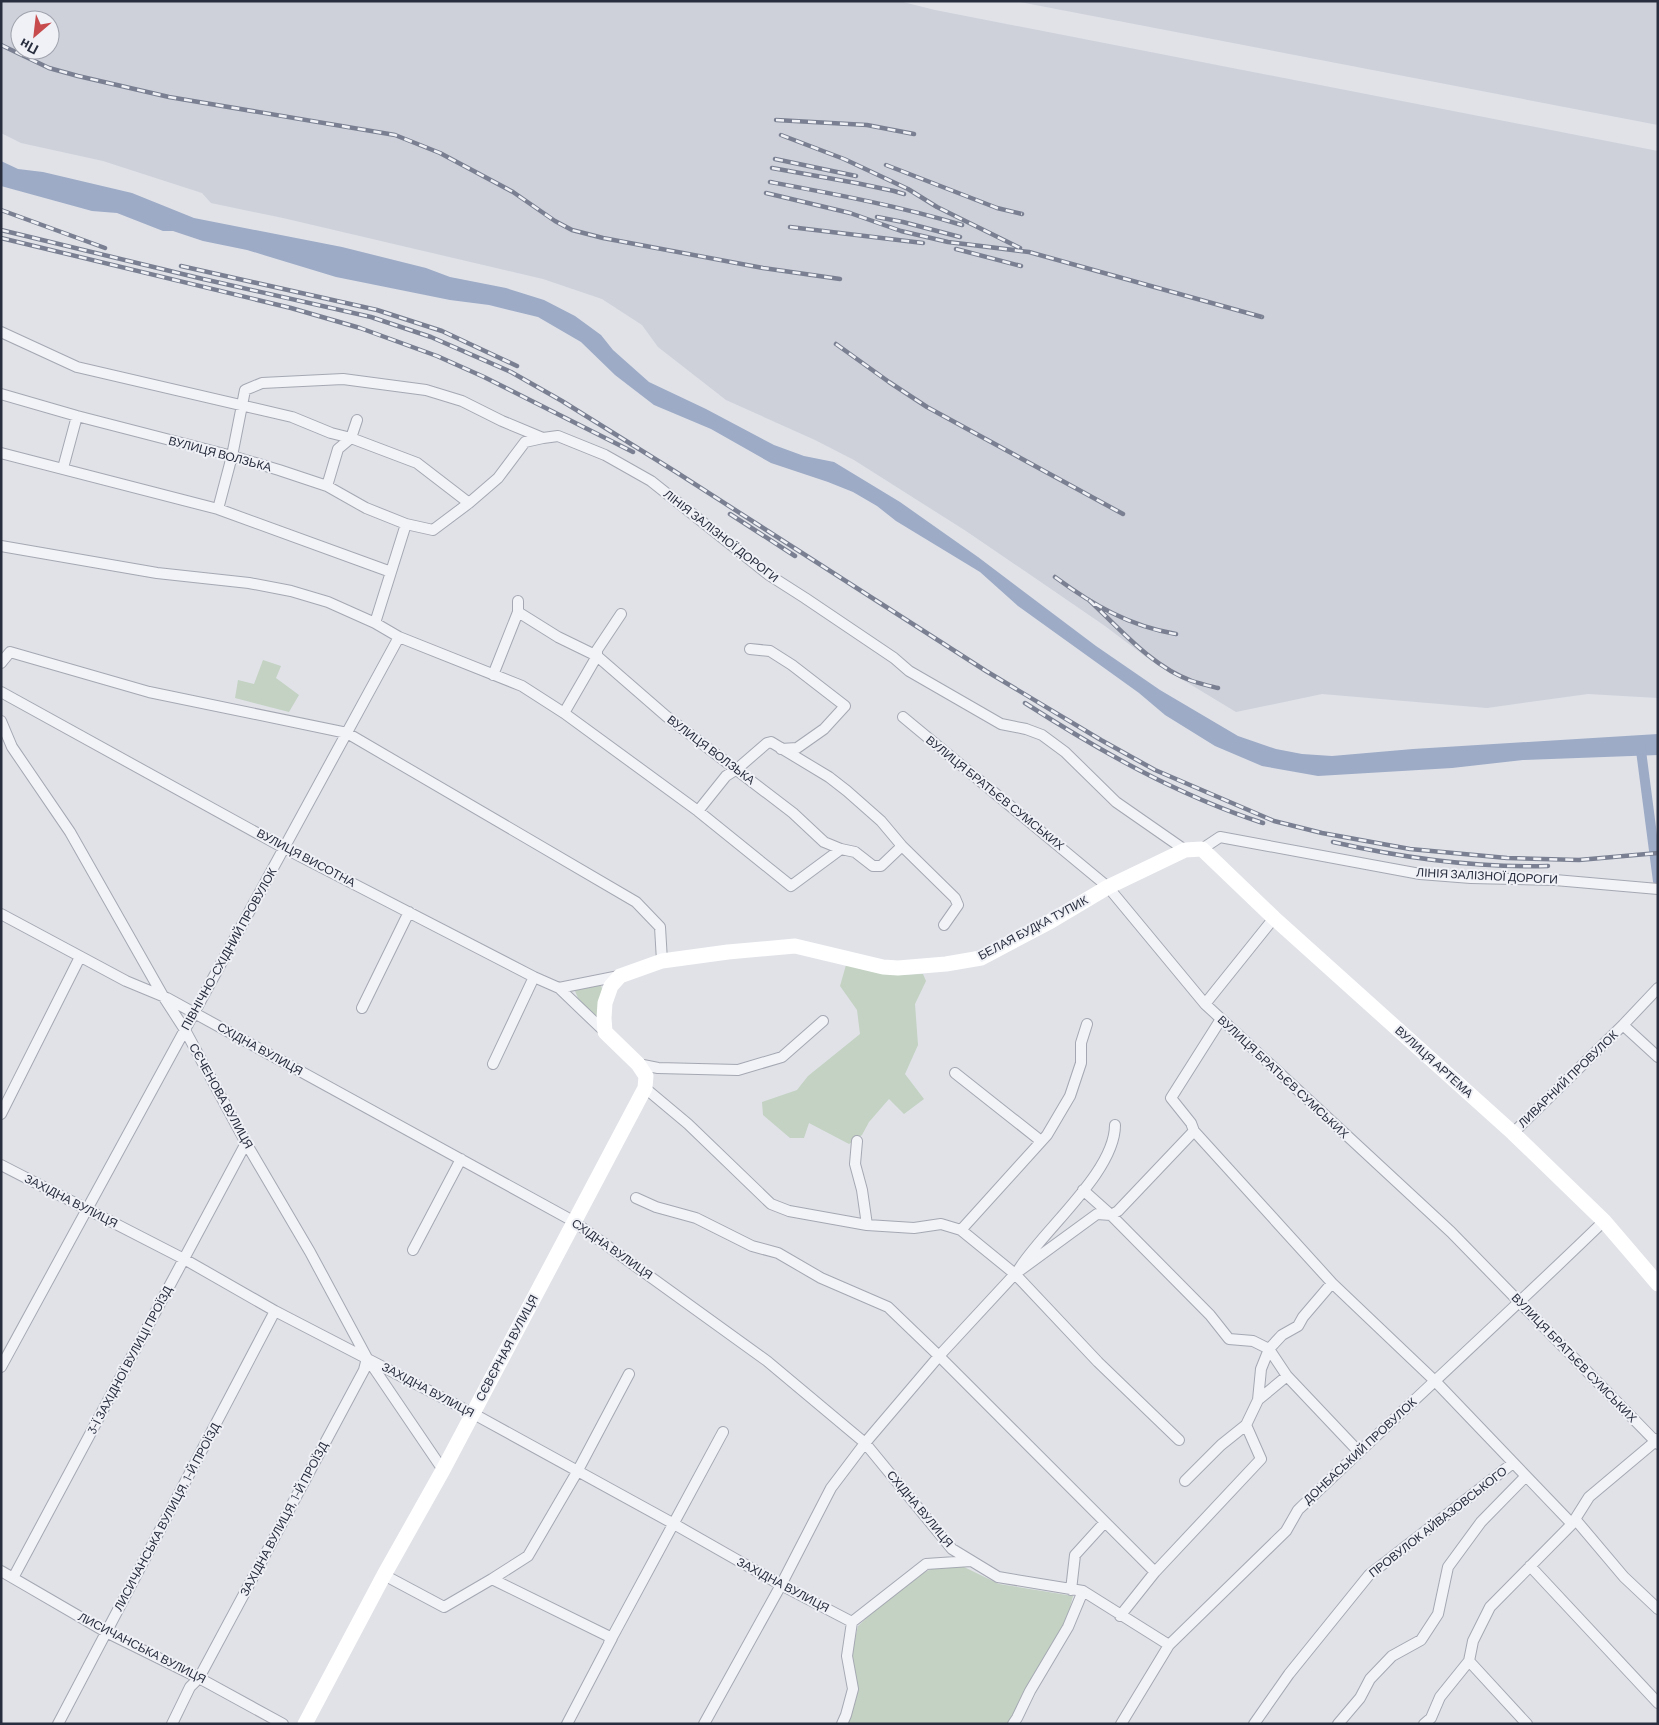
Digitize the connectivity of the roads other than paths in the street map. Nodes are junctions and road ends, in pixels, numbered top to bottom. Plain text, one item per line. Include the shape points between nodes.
1 (1, 332) edge
2 (1, 394) edge
3 (241, 405) junction
4 (76, 416) junction
5 (357, 420) dead end
6 (351, 438) junction
7 (543, 438) junction
8 (1, 453) edge
9 (232, 456) junction
10 (63, 468) junction
11 (327, 486) junction
12 (470, 503) junction
13 (218, 509) junction
14 (406, 524) junction
15 (1, 546) edge
16 (391, 572) junction
17 (518, 601) dead end
18 (518, 612) junction
19 (621, 614) dead end
20 (375, 623) junction
21 (399, 637) junction
22 (750, 649) dead end
23 (597, 656) junction
24 (1, 663) edge
25 (494, 675) junction
26 (1, 692) edge
27 (564, 713) junction
28 (903, 717) dead end
29 (1, 720) edge
30 (347, 732) junction
31 (780, 749) junction
32 (737, 770) junction
33 (698, 811) junction
34 (902, 846) junction
35 (284, 848) junction
36 (841, 849) junction
37 (1202, 849) junction
38 (1185, 850) junction
39 (1108, 886) junction
40 (1656, 889) edge
41 (408, 912) junction
42 (1, 914) edge
43 (1274, 918) junction
44 (944, 925) dead end
45 (80, 957) junction
46 (662, 961) junction
47 (620, 976) junction
48 (534, 977) junction
49 (559, 988) junction
50 (1658, 988) edge
51 (163, 996) junction
52 (1205, 1004) junction
53 (362, 1008) dead end
54 (194, 1013) junction
55 (1221, 1019) junction
56 (823, 1021) dead end
57 (1087, 1024) dead end
58 (1623, 1025) junction
59 (185, 1030) junction
60 (605, 1032) junction
61 (1658, 1058) edge
62 (493, 1064) dead end
63 (638, 1064) junction
64 (955, 1073) dead end
65 (645, 1088) junction
66 (1, 1114) edge
67 (1115, 1125) dead end
68 (1194, 1131) junction
69 (1512, 1133) junction
70 (857, 1141) dead end
71 (1041, 1141) junction
72 (246, 1143) junction
73 (461, 1160) junction
74 (1, 1165) edge
75 (1084, 1190) junction
76 (636, 1198) dead end
77 (87, 1210) junction
78 (1112, 1215) junction
79 (573, 1221) junction
80 (1604, 1221) junction
81 (866, 1225) junction
82 (961, 1230) junction
83 (413, 1250) dead end
84 (184, 1259) junction
85 (1015, 1274) junction
86 (1332, 1283) junction
87 (1658, 1284) edge
88 (1521, 1301) junction
89 (276, 1311) junction
90 (1269, 1350) junction
91 (939, 1356) junction
92 (368, 1358) junction
93 (1, 1366) edge
94 (628, 1374) dead end
95 (1287, 1376) junction
96 (1434, 1381) junction
97 (1258, 1400) junction
98 (472, 1413) junction
99 (1246, 1425) junction
100 (723, 1432) dead end
101 (1179, 1440) dead end
102 (1657, 1441) edge
103 (865, 1443) junction
104 (1359, 1452) junction
105 (1513, 1463) junction
106 (443, 1470) junction
107 (578, 1472) junction
108 (1526, 1476) junction
109 (1185, 1481) dead end
110 (1105, 1522) junction
111 (1574, 1522) junction
112 (674, 1524) junction
113 (972, 1561) junction
114 (1530, 1566) junction
115 (1, 1571) edge
116 (1155, 1572) junction
117 (384, 1575) junction
118 (13, 1578) junction
119 (492, 1579) junction
120 (781, 1585) junction
121 (1071, 1590) junction
122 (1083, 1591) junction
123 (1658, 1609) edge
124 (1120, 1616) junction
125 (852, 1622) junction
126 (106, 1632) junction
127 (611, 1640) junction
128 (1169, 1645) junction
129 (1469, 1661) junction
130 (199, 1678) junction
131 (1658, 1703) edge
132 (58, 1724) edge
133 (172, 1724) edge
134 (283, 1724) edge
135 (305, 1724) edge
136 (567, 1724) edge
137 (704, 1724) edge
138 (842, 1724) edge
139 (1013, 1724) edge
140 (1121, 1724) edge
141 (1254, 1724) edge
142 (1338, 1724) edge
143 (1424, 1724) edge
144 (1527, 1724) edge

1 - 3 street via 77,367
2 - 4 street, ВУЛИЦЯ ВОЛЗЬКА
3 - 6 street via 292,417
3 - 7 street, ЛІНІЯ ЗАЛІЗНОЇ ДОРОГИ via 244,390 262,383 343,379 426,390 462,401
3 - 9 street
4 - 9 street, ВУЛИЦЯ ВОЛЗЬКА
4 - 10 street
5 - 6 street
6 - 11 street via 338,449
6 - 12 street via 417,463
7 - 12 street via 525,442 498,478
7 - 38 street, ЛІНІЯ ЗАЛІЗНОЇ ДОРОГИ via 558,436 604,455 651,481 769,575 909,671 1001,724 1042,735 1116,802
8 - 10 street
9 - 11 street, ВУЛИЦЯ ВОЛЗЬКА
9 - 13 street
10 - 13 street
11 - 14 street, ВУЛИЦЯ ВОЛЗЬКА via 366,508
12 - 14 street, ВУЛИЦЯ ВОЛЗЬКА via 433,530
13 - 16 street
14 - 16 street
15 - 20 street via 157,574 291,592 328,602
16 - 20 street
17 - 18 street
18 - 23 street, ВУЛИЦЯ ВОЛЗЬКА
18 - 25 street
19 - 23 street via 597,650
20 - 21 street
21 - 25 street
21 - 30 street, ПІВНІЧНО-СХІДНИЙ ПРОВУЛОК
22 - 31 street via 770,650 844,706 824,729 797,748
23 - 27 street
23 - 32 street, ВУЛИЦЯ ВОЛЗЬКА via 666,716
24 - 30 street via 10,652 149,692
25 - 27 street via 522,686
26 - 35 street, ВУЛИЦЯ ВИСОТНА
27 - 33 street
28 - 39 street, ВУЛИЦЯ БРАТЬЄВ СУМСЬКИХ
29 - 51 street, СЄЧЕНОВА ВУЛИЦЯ via 12,747 70,832
30 - 35 street, ПІВНІЧНО-СХІДНИЙ ПРОВУЛОК
30 - 46 street via 636,902 660,927
31 - 32 street via 771,742 766,743
31 - 34 street via 847,791 882,821
32 - 33 street via 726,776
32 - 36 street, ВУЛИЦЯ ВОЛЗЬКА via 824,842
33 - 36 street via 791,886
34 - 36 street, ВУЛИЦЯ ВОЛЗЬКА via 882,866 873,866 855,852
34 - 44 street via 955,898 958,905
35 - 41 street, ВУЛИЦЯ ВИСОТНА
35 - 54 street, ПІВНІЧНО-СХІДНИЙ ПРОВУЛОК
37 - 38 street, БЕЛАЯ БУДКА ТУПИК
37 - 40 street, ЛІНІЯ ЗАЛІЗНОЇ ДОРОГИ via 1220,837 1420,874 1555,880
37 - 43 street, ВУЛИЦЯ АРТЕМА
38 - 39 street, БЕЛАЯ БУДКА ТУПИК
39 - 46 street, БЕЛАЯ БУДКА ТУПИК via 981,958 946,964 883,967 795,946
39 - 52 street, ВУЛИЦЯ БРАТЬЄВ СУМСЬКИХ
41 - 48 street, ВУЛИЦЯ ВИСОТНА
41 - 53 street
42 - 45 street, СХІДНА ВУЛИЦЯ
43 - 52 street
43 - 69 street, ВУЛИЦЯ АРТЕМА
45 - 51 street, СХІДНА ВУЛИЦЯ
45 - 66 street
46 - 47 street, БЕЛАЯ БУДКА ТУПИК
47 - 49 street
47 - 60 street via 611,986 605,1003
48 - 49 street, ВУЛИЦЯ ВИСОТНА
48 - 62 street
49 - 60 street
50 - 58 street, ЛИВАРНИЙ ПРОВУЛОК
51 - 54 street, СХІДНА ВУЛИЦЯ
51 - 59 street, СЄЧЕНОВА ВУЛИЦЯ
52 - 55 street, ВУЛИЦЯ БРАТЬЄВ СУМСЬКИХ
54 - 59 street, ПІВНІЧНО-СХІДНИЙ ПРОВУЛОК
54 - 73 street, СХІДНА ВУЛИЦЯ
55 - 68 street via 1171,1098 1191,1122
55 - 88 street, ВУЛИЦЯ БРАТЬЄВ СУМСЬКИХ
56 - 63 street via 782,1057 738,1070 658,1068
57 - 71 street via 1081,1043 1081,1063 1070,1096
58 - 61 street, ЛИВАРНИЙ ПРОВУЛОК
58 - 69 street, ЛИВАРНИЙ ПРОВУЛОК
59 - 72 street, СЄЧЕНОВА ВУЛИЦЯ
59 - 77 street, ПІВНІЧНО-СХІДНИЙ ПРОВУЛОК
60 - 63 street
63 - 65 street via 646,1076
64 - 71 street
65 - 79 street, СЄВЄРНАЯ ВУЛИЦЯ
65 - 81 street via 688,1124 771,1204 789,1211
67 - 75 street via 1105,1160
68 - 78 street
68 - 86 street
69 - 80 street, ВУЛИЦЯ АРТЕМА
70 - 81 street via 855,1164
71 - 82 street
72 - 84 street, 3-Ї ЗАХІДНОЇ ВУЛИЦІ ПРОЇЗД
72 - 92 street, СЄЧЕНОВА ВУЛИЦЯ
73 - 79 street, СХІДНА ВУЛИЦЯ
73 - 83 street
74 - 77 street, ЗАХІДНА ВУЛИЦЯ
75 - 78 street
75 - 85 street via 1028,1254
76 - 91 street via 696,1218 752,1246 778,1253 822,1278 888,1307
77 - 84 street, ЗАХІДНА ВУЛИЦЯ
77 - 93 street, ПІВНІЧНО-СХІДНИЙ ПРОВУЛОК
78 - 85 street via 1097,1214
78 - 90 street via 1210,1315 1229,1339 1253,1341
79 - 98 street, СЄВЄРНАЯ ВУЛИЦЯ
79 - 103 street, СХІДНА ВУЛИЦЯ via 767,1361
80 - 87 street, ВУЛИЦЯ АРТЕМА
80 - 88 street, ДОНБАСЬКИЙ ПРОВУЛОК
81 - 82 street via 914,1228 941,1224
82 - 85 street
84 - 89 street, ЗАХІДНА ВУЛИЦЯ
84 - 118 street, 3-Ї ЗАХІДНОЇ ВУЛИЦІ ПРОЇЗД
85 - 91 street
85 - 101 street via 1098,1362
86 - 90 street via 1298,1326 1282,1335
86 - 96 street
88 - 96 street, ДОНБАСЬКИЙ ПРОВУЛОК
88 - 102 street, ВУЛИЦЯ БРАТЬЄВ СУМСЬКИХ
89 - 92 street, ЗАХІДНА ВУЛИЦЯ
89 - 126 street, ЛИСИЧАНСЬКА ВУЛИЦЯ, 1-Й ПРОЇЗД
90 - 95 street
90 - 97 street via 1262,1369
91 - 103 street
91 - 110 street
92 - 98 street, ЗАХІДНА ВУЛИЦЯ
92 - 106 street, СЄЧЕНОВА ВУЛИЦЯ
92 - 130 street, ЗАХІДНА ВУЛИЦЯ, 1-Й ПРОЇЗД
94 - 107 street
95 - 97 street
95 - 104 street
96 - 104 street, ДОНБАСЬКИЙ ПРОВУЛОК
96 - 105 street
97 - 99 street
98 - 106 street, СЄВЄРНАЯ ВУЛИЦЯ
98 - 107 street, ЗАХІДНА ВУЛИЦЯ
99 - 109 street via 1220,1445
99 - 116 street via 1260,1459
100 - 112 street
102 - 111 street via 1589,1498
103 - 113 street, СХІДНА ВУЛИЦЯ via 952,1549
103 - 120 street via 831,1488
104 - 128 street, ДОНБАСЬКИЙ ПРОВУЛОК via 1298,1510 1286,1532
105 - 108 street
105 - 141 street, ПРОВУЛОК АЙВАЗОВСЬКОГО via 1369,1575
106 - 117 street, СЄВЄРНАЯ ВУЛИЦЯ
107 - 112 street, ЗАХІДНА ВУЛИЦЯ
107 - 119 street via 528,1556
108 - 111 street
108 - 142 street via 1481,1522 1448,1566 1438,1614 1421,1640 1392,1656 1370,1679 1360,1698
110 - 116 street
110 - 121 street via 1075,1555
111 - 114 street
111 - 123 street
112 - 120 street, ЗАХІДНА ВУЛИЦЯ
112 - 127 street
113 - 121 street, СХІДНА ВУЛИЦЯ via 998,1577
113 - 125 street via 926,1564
114 - 129 street via 1490,1608 1473,1641
114 - 131 street
115 - 118 street, ЛИСИЧАНСЬКА ВУЛИЦЯ
116 - 124 street
117 - 119 street via 444,1607
117 - 135 street, СЄВЄРНАЯ ВУЛИЦЯ
118 - 126 street, ЛИСИЧАНСЬКА ВУЛИЦЯ
119 - 127 street
120 - 125 street, ЗАХІДНА ВУЛИЦЯ
120 - 137 street
121 - 122 street, СХІДНА ВУЛИЦЯ
122 - 124 street, СХІДНА ВУЛИЦЯ
122 - 139 street via 1068,1626
124 - 128 street, СХІДНА ВУЛИЦЯ
125 - 138 street via 847,1656 853,1688
126 - 130 street, ЛИСИЧАНСЬКА ВУЛИЦЯ
126 - 132 street, ЛИСИЧАНСЬКА ВУЛИЦЯ, 1-Й ПРОЇЗД
127 - 136 street
128 - 140 street, ДОНБАСЬКИЙ ПРОВУЛОК
129 - 143 street via 1440,1696 1431,1718
129 - 144 street
130 - 133 street, ЗАХІДНА ВУЛИЦЯ, 1-Й ПРОЇЗД via 190,1687
130 - 134 street, ЛИСИЧАНСЬКА ВУЛИЦЯ

